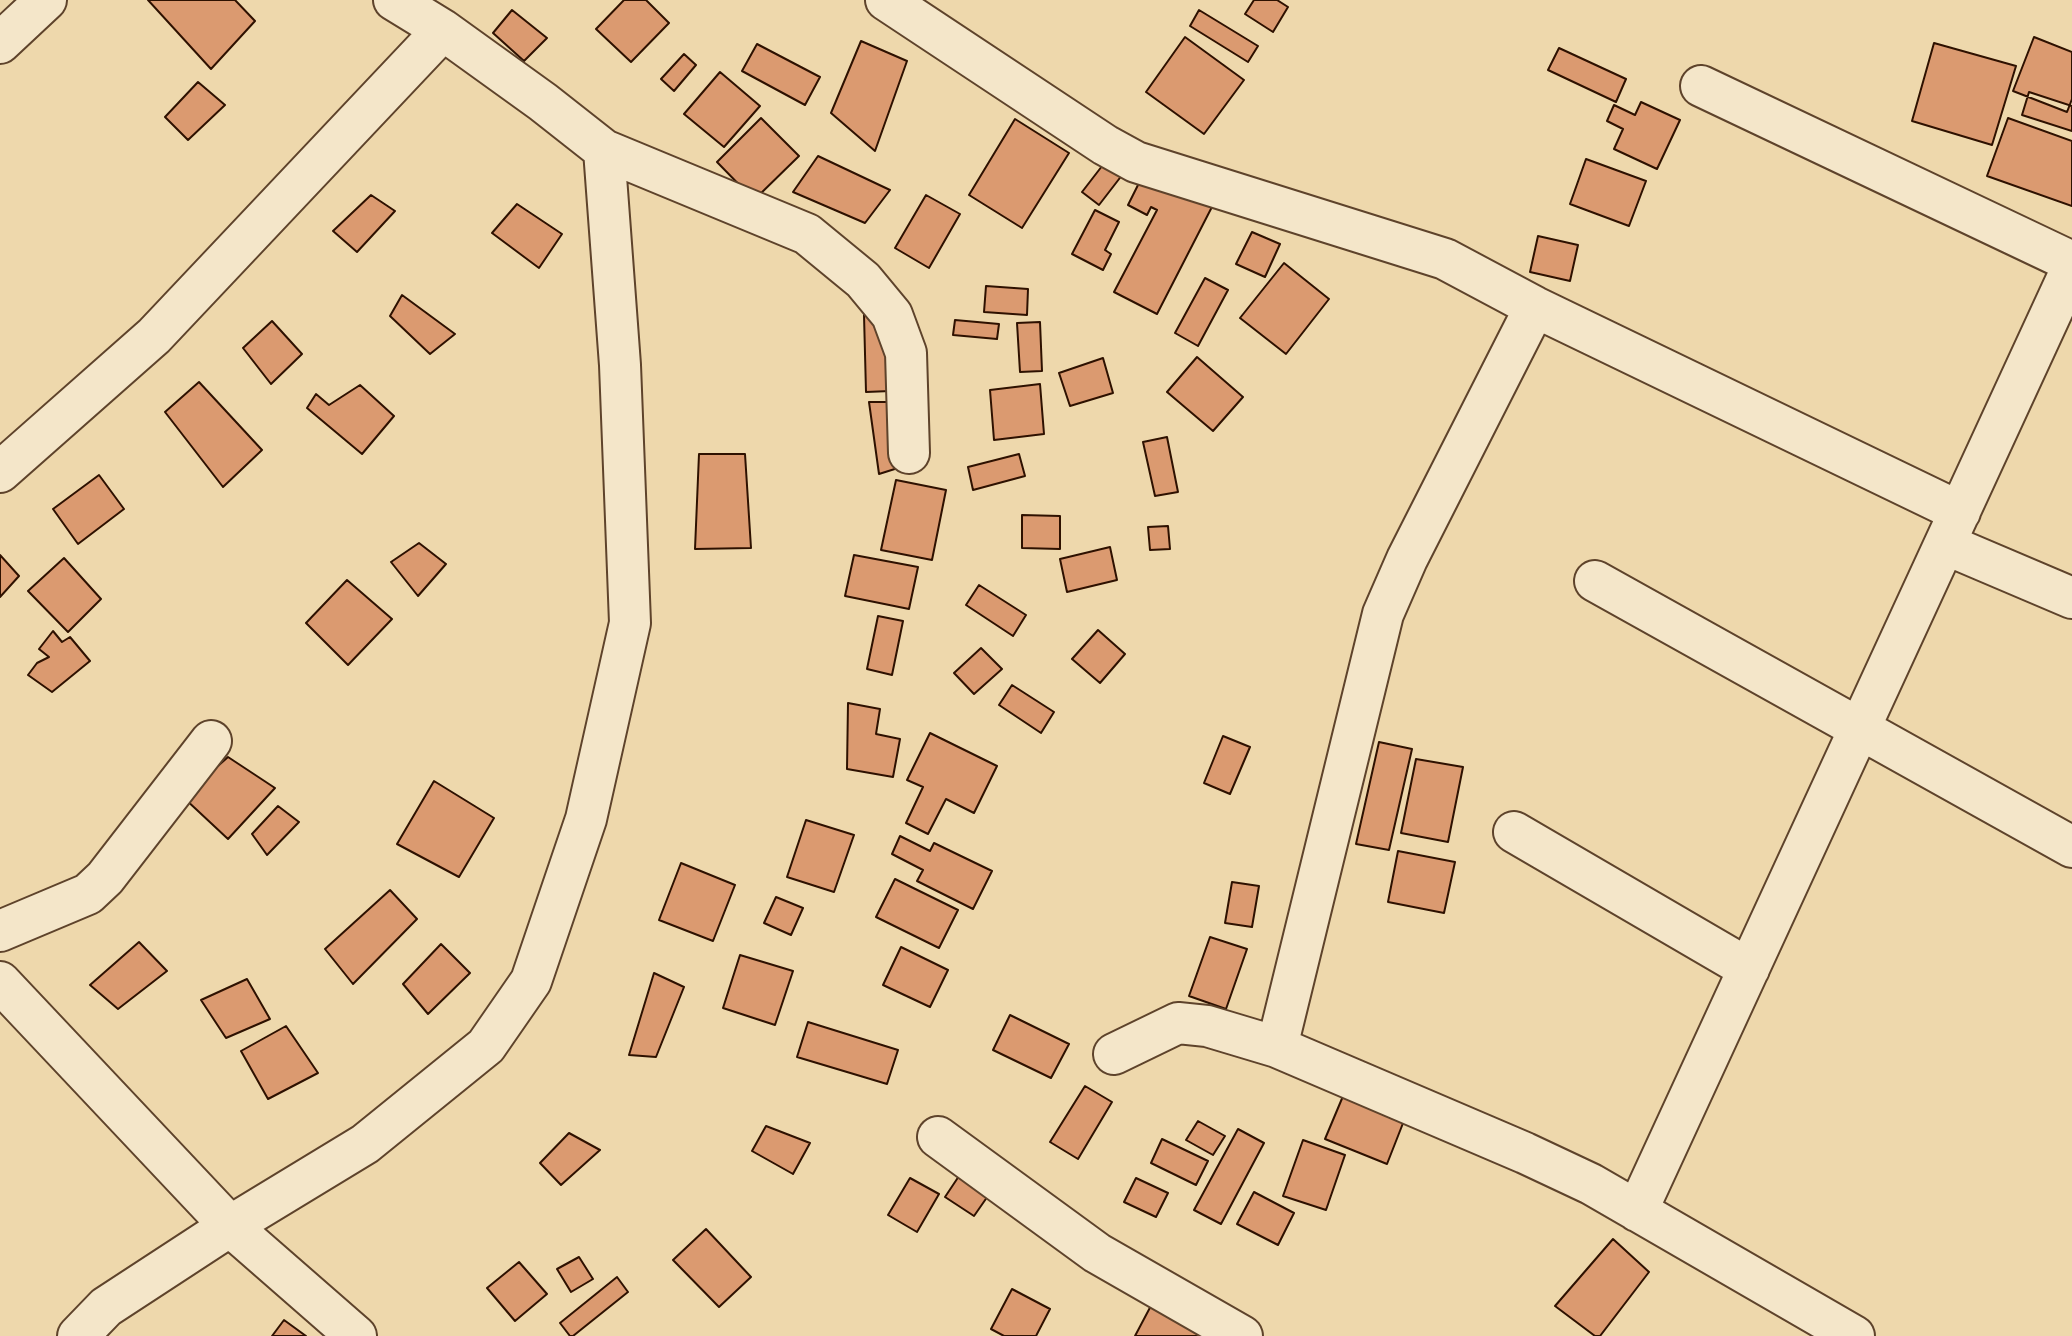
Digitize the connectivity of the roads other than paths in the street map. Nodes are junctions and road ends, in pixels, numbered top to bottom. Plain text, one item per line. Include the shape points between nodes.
1 (46, 0) edge
2 (394, 0) edge
3 (886, 0) edge
4 (443, 30) junction
5 (0, 43) edge
6 (1701, 86) dead end
7 (604, 150) junction
8 (2072, 265) edge
9 (1535, 307) junction
10 (909, 453) dead end
11 (0, 472) edge
12 (1952, 528) junction
13 (1595, 581) dead end
14 (2072, 598) edge
15 (1860, 728) junction
16 (211, 741) dead end
17 (1514, 832) dead end
18 (2072, 847) edge
19 (0, 931) edge
20 (1749, 969) junction
21 (4, 994) edge
22 (1277, 1047) junction
23 (1114, 1054) dead end
24 (938, 1137) dead end
25 (1637, 1211) junction
26 (230, 1226) junction
27 (1235, 1334) edge
28 (78, 1336) edge
29 (356, 1336) edge
30 (1854, 1336) edge

1 - 5 street
2 - 4 street
3 - 9 street via 1136,162 1445,259
4 - 7 street
4 - 11 street via 154,336
6 - 8 street
7 - 10 street via 807,234 863,280 892,315 906,353
7 - 26 street via 620,365 630,623 586,819 531,981 474,1056 365,1144
8 - 12 street
9 - 12 street
9 - 22 street via 1383,614
12 - 14 street
12 - 15 street
13 - 15 street
15 - 18 street
15 - 20 street
16 - 19 street via 88,894
17 - 20 street
20 - 25 street
21 - 26 street
22 - 23 street via 1178,1023
22 - 25 street via 1525,1153
24 - 27 street via 1097,1253
25 - 30 street
26 - 28 street via 106,1307
26 - 29 street

